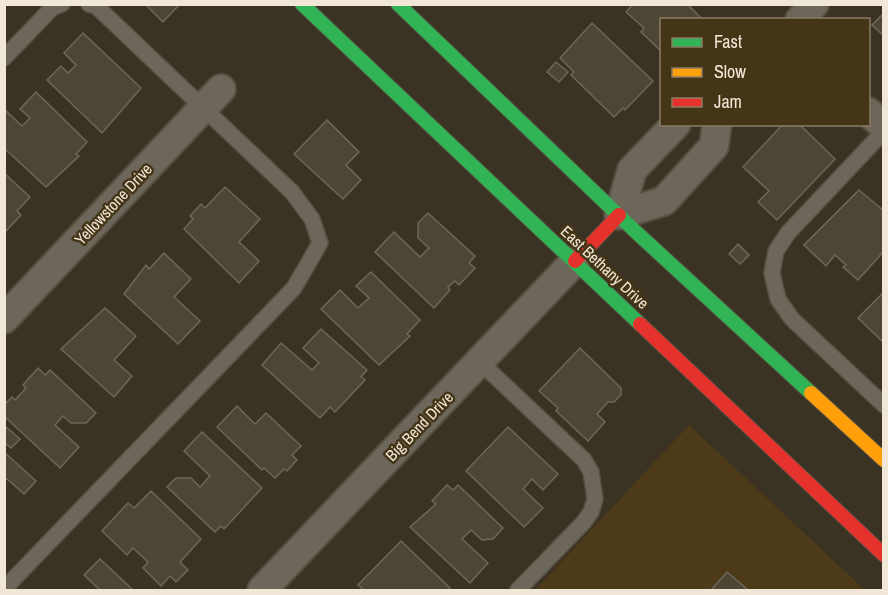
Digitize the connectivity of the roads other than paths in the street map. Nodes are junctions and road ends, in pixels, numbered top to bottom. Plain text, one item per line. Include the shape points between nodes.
1 (62, 4) edge
2 (88, 4) edge
3 (302, 4) edge
4 (398, 4) edge
5 (814, 4) edge
6 (802, 18) edge
7 (4, 58) edge
8 (212, 98) junction
9 (870, 114) edge
10 (674, 126) edge
11 (717, 126) edge
12 (884, 128) edge
13 (619, 215) junction
14 (575, 261) junction
15 (4, 319) edge
16 (480, 362) junction
17 (884, 405) edge
18 (884, 460) edge
19 (884, 555) edge
20 (4, 589) edge
21 (262, 591) edge
22 (518, 591) edge

1 - 7 lane via 51,8
2 - 8 lane via 96,6
3 - 14 main road, East Bethany Drive
4 - 13 main road
5 - 6 street
8 - 15 street, Yellowstone Drive
8 - 20 lane via 292,192 312,219 320,243 294,288
9 - 12 street
10 - 13 street via 632,170
11 - 13 street via 714,147 664,201
12 - 17 lane via 788,233 776,251 772,273 778,299 792,318
13 - 14 main road
13 - 18 main road
14 - 16 street, Big Bend Drive
14 - 19 main road, East Bethany Drive
16 - 21 street, Big Bend Drive
16 - 22 lane via 584,460 595,485 593,505 583,523

